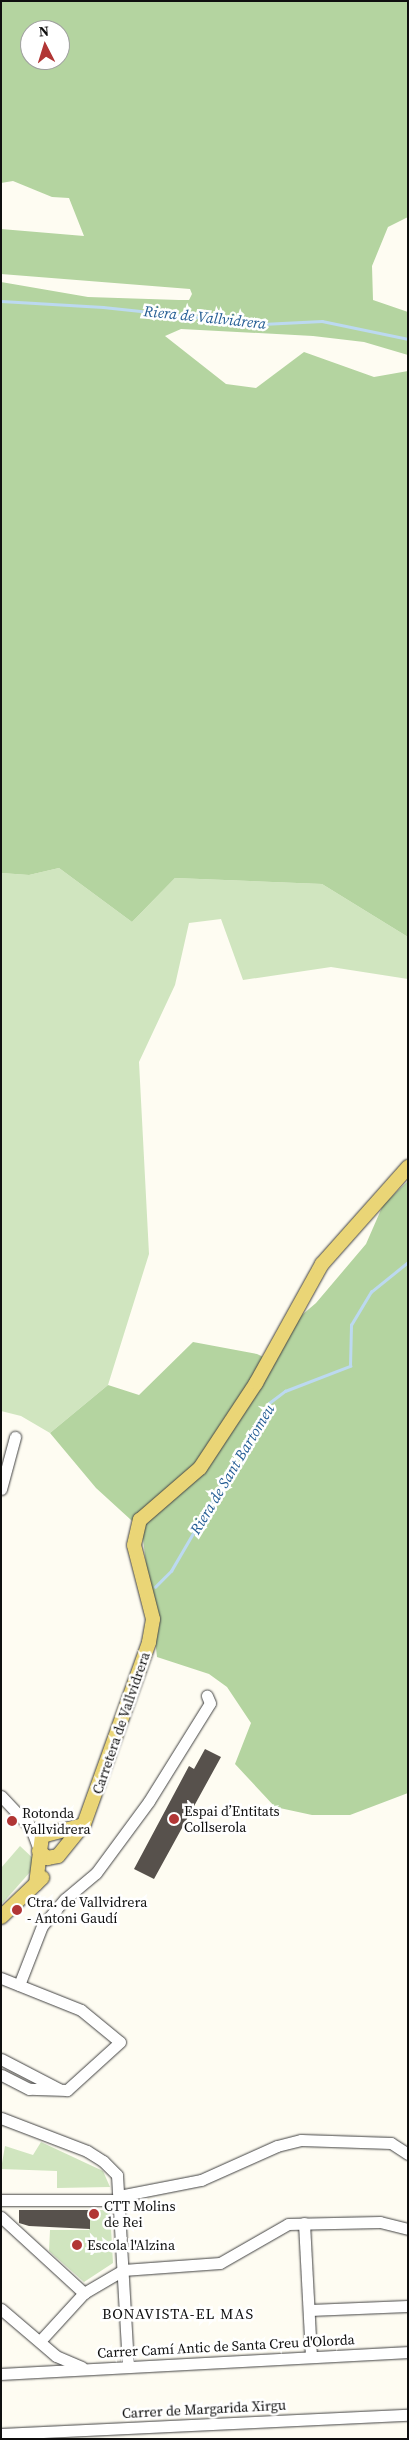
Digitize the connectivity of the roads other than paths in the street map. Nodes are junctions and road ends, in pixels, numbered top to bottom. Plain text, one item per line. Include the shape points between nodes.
1 (408, 1167) edge
2 (15, 1437) dead end
3 (1, 1489) edge
4 (207, 1696) dead end
5 (1, 1796) edge
6 (84, 1824) junction
7 (31, 1828) junction
8 (51, 1833) junction
9 (38, 1849) junction
10 (59, 1855) junction
11 (36, 1884) junction
12 (1, 1917) edge
13 (1, 1978) edge
14 (19, 1985) junction
15 (1, 2059) edge
16 (1, 2075) edge
17 (38, 2080) junction
18 (29, 2089) junction
19 (63, 2090) junction
20 (1, 2118) edge
21 (408, 2154) edge
22 (120, 2198) junction
23 (1, 2200) edge
24 (1, 2218) edge
25 (304, 2223) junction
26 (408, 2229) edge
27 (123, 2270) junction
28 (84, 2292) junction
29 (408, 2306) edge
30 (1, 2309) edge
31 (309, 2310) junction
32 (40, 2342) junction
33 (408, 2352) edge
34 (56, 2356) junction
35 (311, 2356) junction
36 (128, 2365) junction
37 (86, 2368) junction
38 (46, 2372) junction
39 (1, 2374) edge
40 (408, 2415) edge
41 (1, 2434) edge

1 - 6 main road, Carretera de Vallvidrera via 322,1264 256,1383 200,1468 140,1520 134,1545 153,1620 150,1642
2 - 3 street
4 - 14 street via 210,1703 149,1801 130,1822 96,1873 65,1899 42,1926
5 - 7 street
6 - 8 main road via 72,1831
6 - 10 main road, Carretera de Vallvidrera
7 - 8 street
7 - 9 street
8 - 9 main road via 39,1840
8 - 10 main road via 62,1839
9 - 10 main road via 47,1858
9 - 11 main road
10 - 11 main road
11 - 12 main road
13 - 14 street
14 - 19 street via 81,2010 120,2042 78,2084
15 - 17 street
16 - 18 street
17 - 18 street
17 - 19 street
18 - 19 street
20 - 22 street via 103,2161 117,2175
21 - 22 street via 391,2143 301,2140 277,2146 201,2180
22 - 23 street
22 - 27 street
24 - 28 street
25 - 26 street via 380,2222
25 - 27 street via 277,2228 235,2257 220,2262
25 - 31 street
27 - 28 street
27 - 36 street
28 - 32 street
29 - 31 street
30 - 32 street
31 - 35 street
32 - 34 street
33 - 35 street, Carrer Camí Antic de Santa Creu d'Olorda
34 - 37 street
34 - 38 street
35 - 36 street, Carrer Camí Antic de Santa Creu d'Olorda
36 - 37 street, Carrer Camí Antic de Santa Creu d'Olorda
37 - 38 street, Carrer Camí Antic de Santa Creu d'Olorda
38 - 39 street, Carrer Camí Antic de Santa Creu d'Olorda
40 - 41 street, Carrer de Margarida Xirgu

